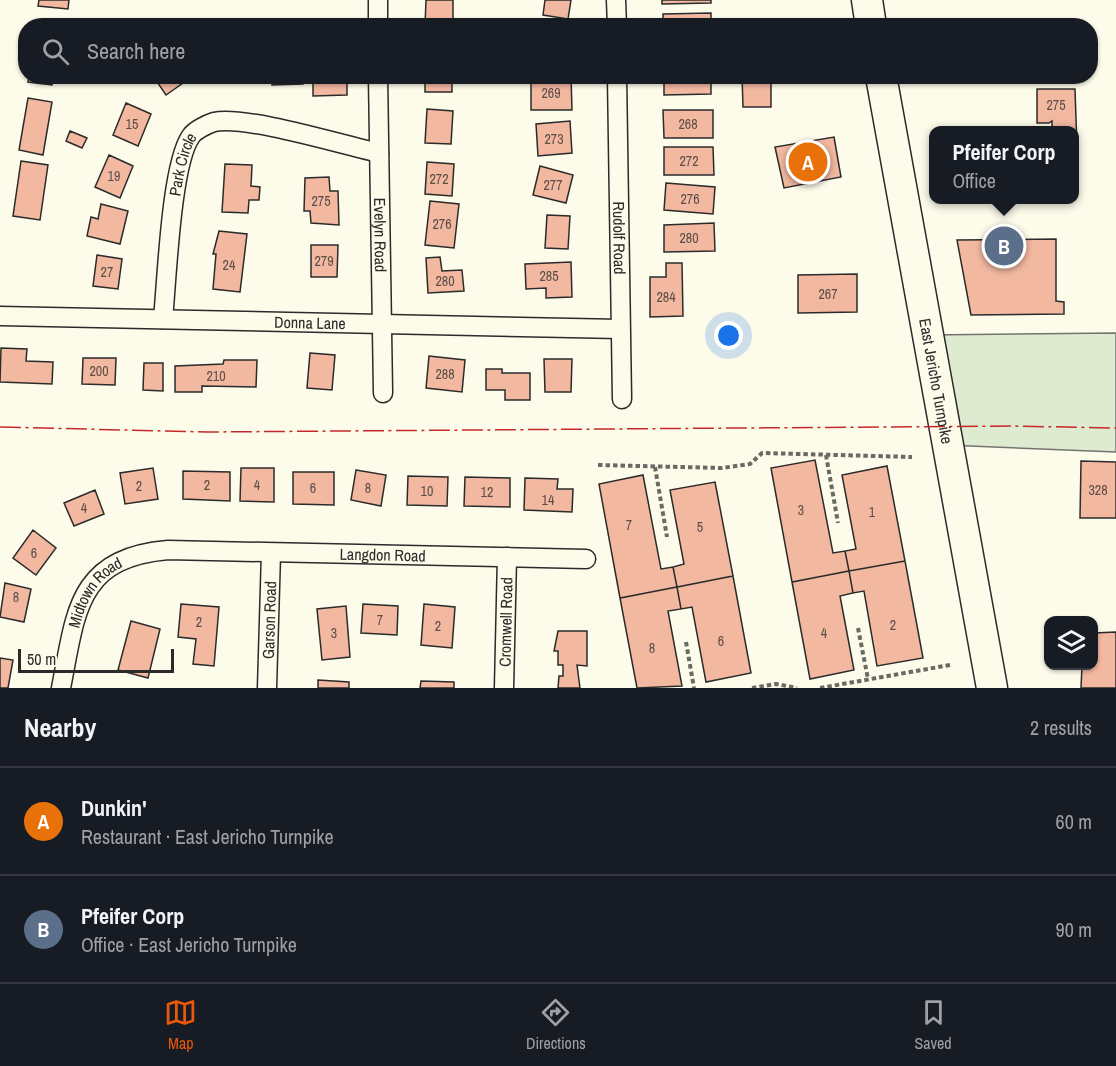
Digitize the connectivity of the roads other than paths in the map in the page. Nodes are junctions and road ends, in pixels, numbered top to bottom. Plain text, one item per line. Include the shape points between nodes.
1 (378, 0) edge
2 (616, 0) edge
3 (867, 0) edge
4 (378, 18) edge
5 (616, 18) edge
6 (870, 18) edge
7 (378, 84) edge
8 (617, 84) edge
9 (881, 84) edge
10 (379, 153) junction
11 (0, 316) edge
12 (163, 319) junction
13 (382, 324) junction
14 (620, 329) junction
15 (383, 393) dead end
16 (622, 399) dead end
17 (181, 550) joint
18 (270, 553) junction
19 (507, 557) junction
20 (586, 559) dead end
21 (61, 688) edge
22 (267, 688) edge
23 (504, 688) edge
24 (992, 688) edge

1 - 4 street
2 - 5 street
3 - 6 main road
7 - 10 street, Evelyn Road
8 - 14 street, Rudolf Road
9 - 24 main road, East Jericho Turnpike
10 - 12 street, Park Circle via 239,121 214,122 192,133 183,150 177,184
10 - 13 street, Evelyn Road
11 - 12 street, Donna Lane
12 - 13 street, Donna Lane
13 - 14 street, Donna Lane
13 - 15 street, Evelyn Road
14 - 16 street, Rudolf Road
17 - 18 street, Langdon Road
17 - 21 street, Midtown Road via 144,552 118,561 93,580 76,614
18 - 19 street, Langdon Road
18 - 22 street, Garson Road
19 - 20 street, Langdon Road
19 - 23 street, Cromwell Road

